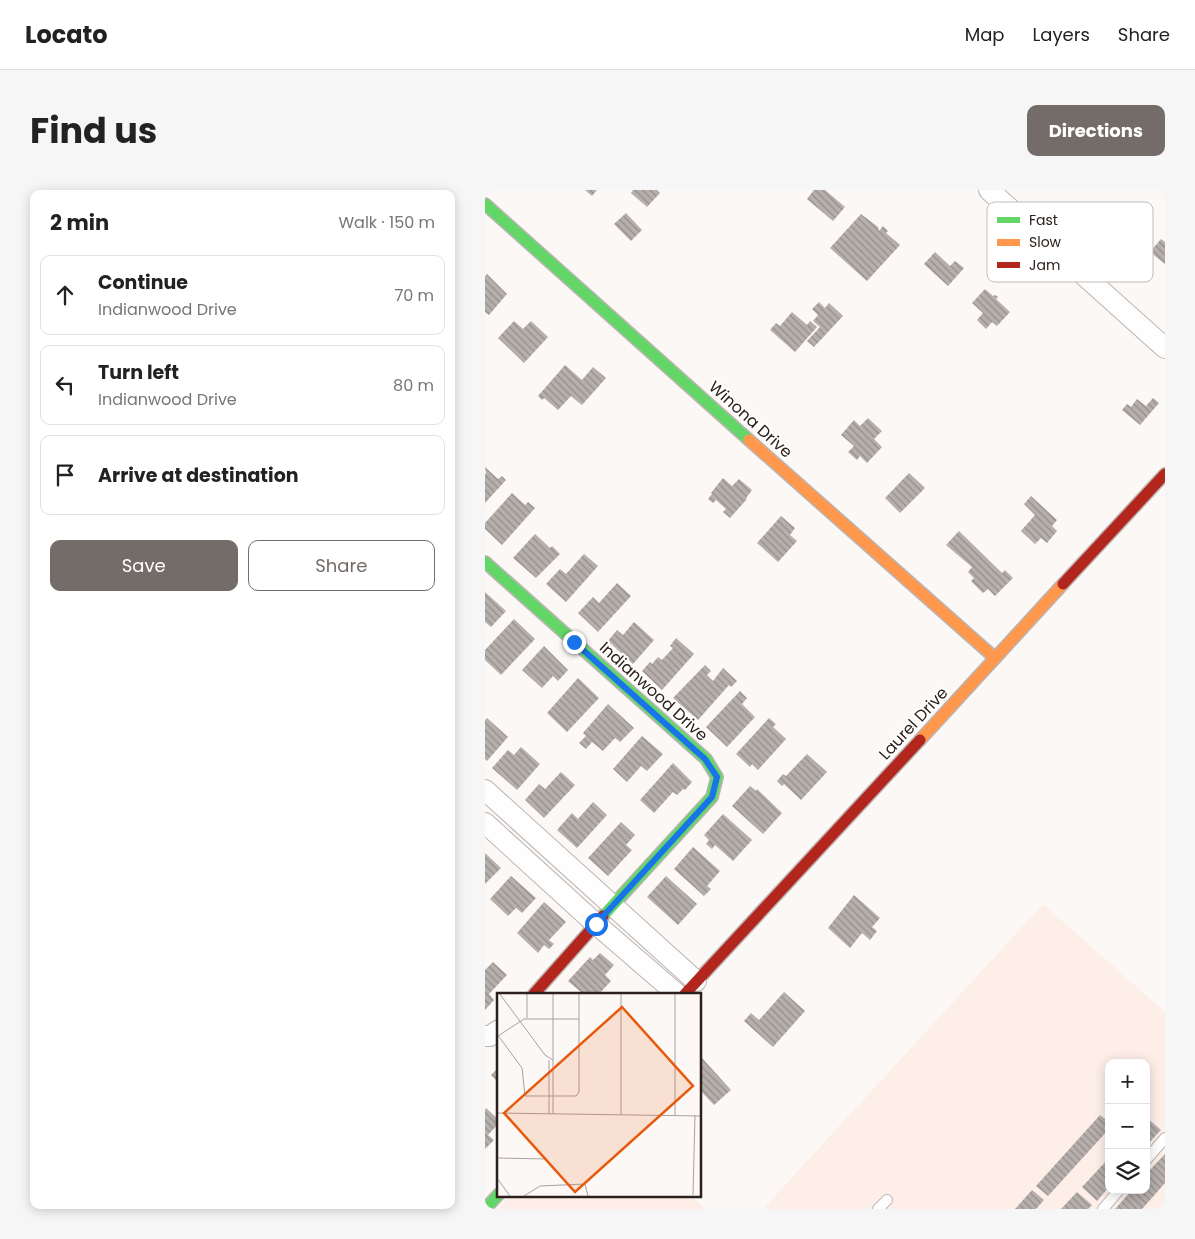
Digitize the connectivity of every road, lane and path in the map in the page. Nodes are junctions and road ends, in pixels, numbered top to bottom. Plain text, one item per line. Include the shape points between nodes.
1 (989, 190) edge
2 (1002, 202) edge
3 (485, 204) edge
4 (1091, 282) edge
5 (1165, 348) edge
6 (1165, 474) edge
7 (485, 562) edge
8 (995, 658) junction
9 (485, 790) edge
10 (485, 824) edge
11 (613, 906) junction
12 (596, 924) junction
13 (690, 988) edge
14 (535, 993) edge
15 (676, 993) edge
16 (497, 1031) edge
17 (485, 1036) edge
18 (1165, 1138) edge
19 (1150, 1155) edge
20 (1116, 1194) edge
21 (497, 1196) edge
22 (887, 1200) dead end
23 (485, 1209) edge
24 (878, 1209) edge
25 (1103, 1209) edge

1 - 2 street
3 - 8 street, Winona Drive
4 - 5 street
6 - 8 street, Laurel Drive
7 - 11 street, Indianwood Drive via 699,753 717,777 712,797
8 - 13 street, Laurel Drive
9 - 11 street
10 - 12 street
11 - 12 street
11 - 13 street
12 - 14 street
12 - 15 street
16 - 17 street
18 - 19 lane
20 - 25 lane
21 - 23 street
22 - 24 lane

